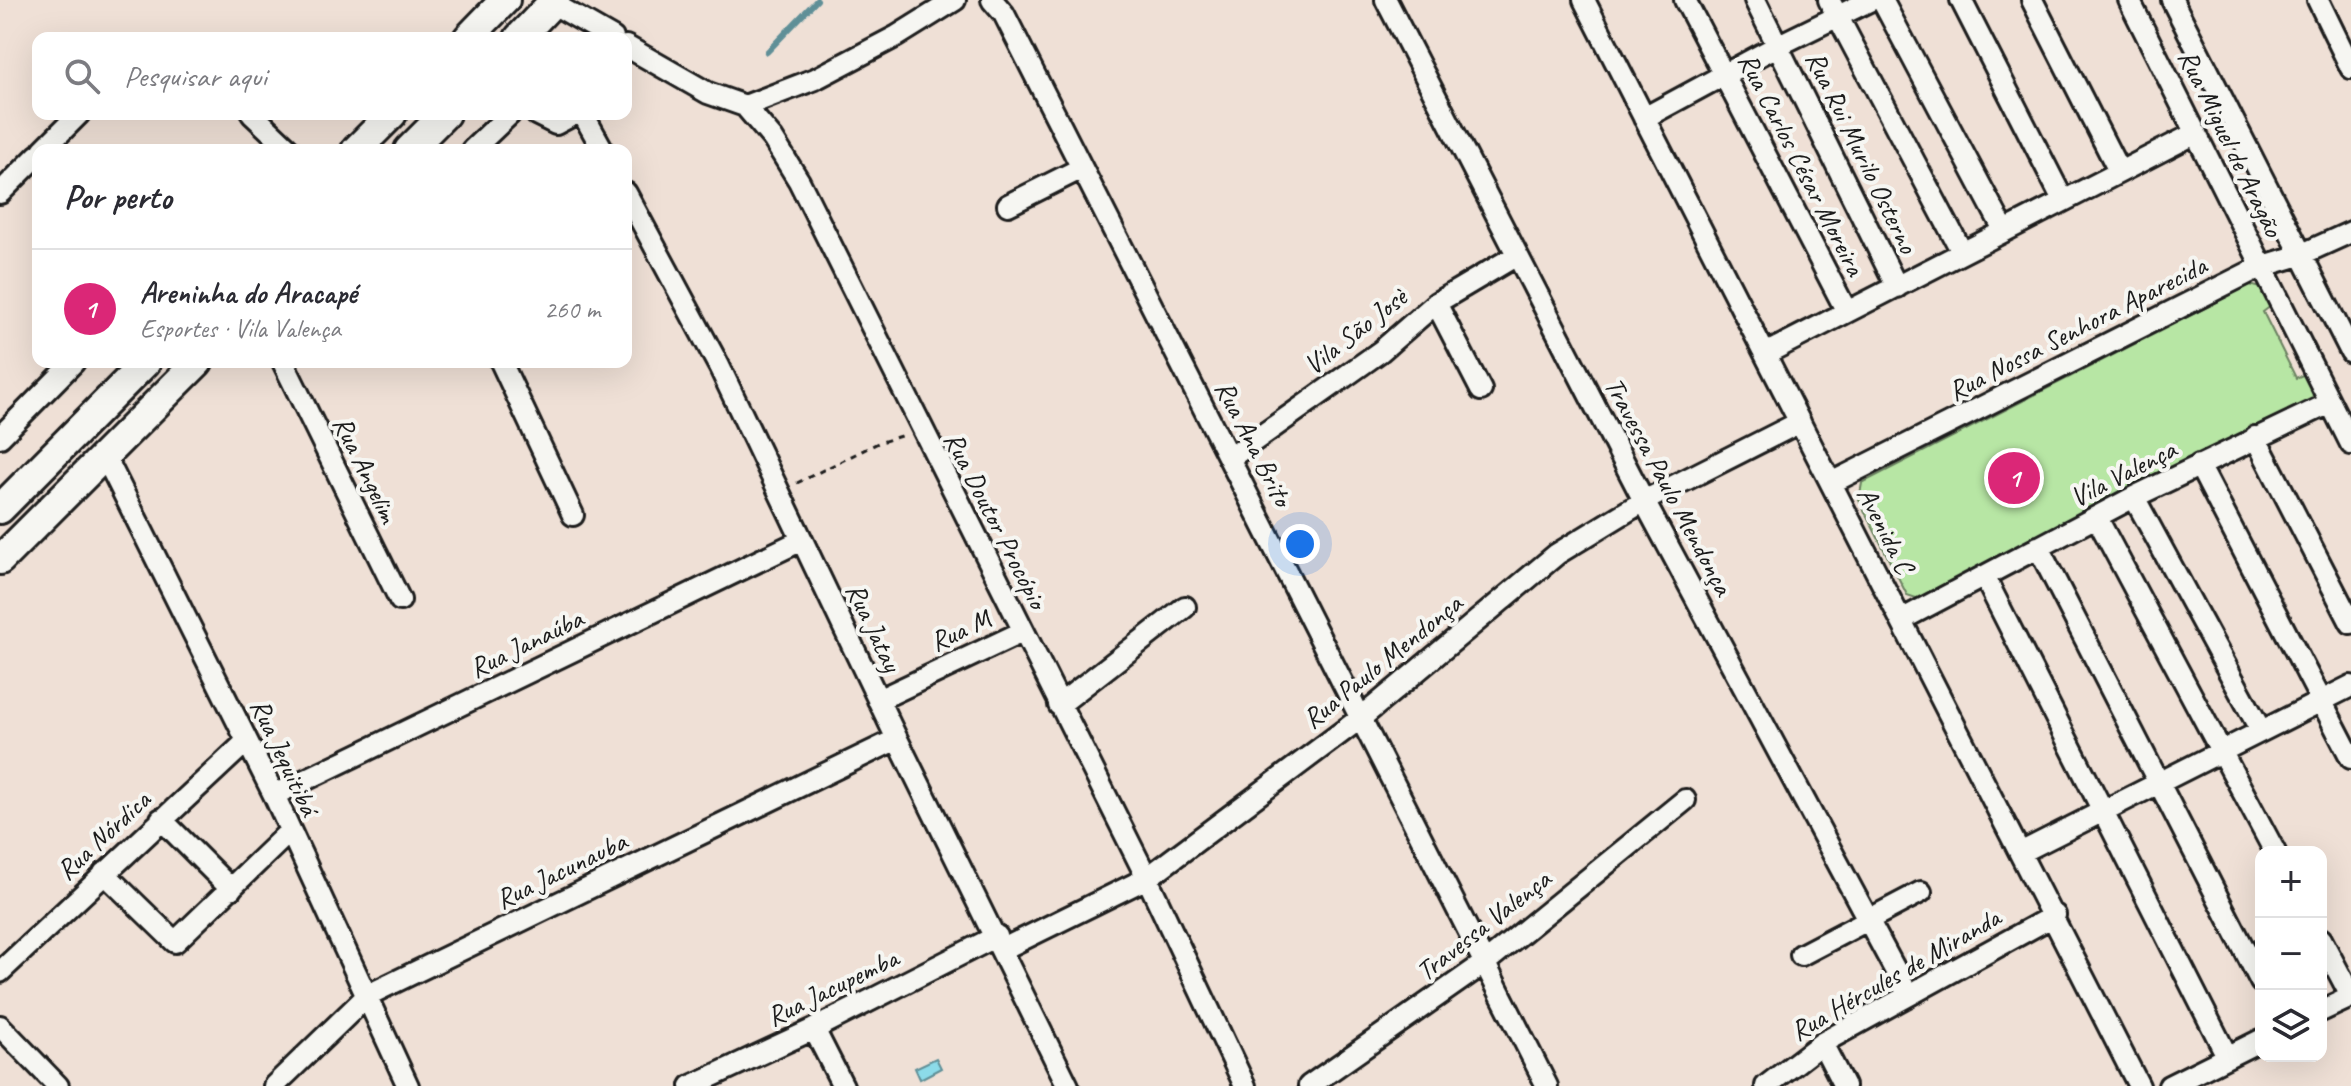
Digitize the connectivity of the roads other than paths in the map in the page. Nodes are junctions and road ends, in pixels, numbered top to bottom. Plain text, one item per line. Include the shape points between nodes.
1 (505, 0) edge
2 (955, 0) edge
3 (992, 0) edge
4 (1386, 0) edge
5 (1584, 0) edge
6 (1685, 0) edge
7 (1755, 0) edge
8 (1871, 0) edge
9 (1882, 0) edge
10 (1961, 0) edge
11 (2032, 0) edge
12 (2129, 0) edge
13 (2172, 0) edge
14 (2318, 0) edge
15 (554, 1) edge
16 (1834, 8) edge
17 (474, 32) edge
18 (531, 32) edge
19 (603, 32) edge
20 (1779, 45) junction
21 (632, 49) edge
22 (2351, 68) edge
23 (1725, 76) junction
24 (745, 106) junction
25 (1644, 118) junction
26 (73, 120) edge
27 (258, 120) edge
28 (386, 120) edge
29 (441, 120) edge
30 (504, 120) edge
31 (586, 120) edge
32 (2196, 133) junction
33 (49, 144) edge
34 (283, 144) edge
35 (362, 144) edge
36 (424, 144) edge
37 (478, 144) edge
38 (600, 144) edge
39 (32, 161) edge
40 (1082, 168) junction
41 (2119, 171) junction
42 (0, 193) edge
43 (2063, 200) junction
44 (632, 204) edge
45 (1008, 205) dead end
46 (2004, 230) junction
47 (2351, 232) edge
48 (1962, 252) junction
49 (1517, 255) junction
50 (2300, 255) junction
51 (2260, 267) junction
52 (1897, 287) junction
53 (1436, 303) junction
54 (1847, 312) junction
55 (2351, 352) edge
56 (1765, 354) junction
57 (68, 368) edge
58 (140, 368) edge
59 (192, 368) edge
60 (286, 368) edge
61 (504, 368) edge
62 (1481, 390) dead end
63 (2330, 403) junction
64 (1800, 422) junction
65 (0, 437) edge
66 (2255, 437) junction
67 (2351, 444) edge
68 (104, 454) junction
69 (1230, 458) junction
70 (2199, 465) junction
71 (1831, 483) junction
72 (2134, 497) junction
73 (1644, 501) junction
74 (0, 509) edge
75 (573, 515) dead end
76 (2097, 518) junction
77 (802, 540) junction
78 (2038, 547) junction
79 (0, 560) edge
80 (1984, 576) junction
81 (400, 600) dead end
82 (1185, 607) dead end
83 (1901, 620) junction
84 (2351, 623) edge
85 (1022, 632) junction
86 (2351, 686) edge
87 (878, 700) junction
88 (2322, 700) junction
89 (1059, 705) junction
90 (1362, 717) junction
91 (2261, 731) junction
92 (897, 739) junction
93 (247, 741) junction
94 (2222, 751) junction
95 (2351, 758) edge
96 (2157, 783) junction
97 (274, 795) junction
98 (1685, 800) dead end
99 (2101, 812) junction
100 (161, 819) junction
101 (289, 832) junction
102 (2272, 846) edge
103 (2022, 852) junction
104 (104, 873) junction
105 (1147, 878) junction
106 (231, 889) junction
107 (1921, 892) dead end
108 (2055, 915) junction
109 (1868, 920) junction
110 (1000, 942) junction
111 (2327, 950) edge
112 (1801, 955) dead end
113 (1486, 962) junction
114 (2255, 971) edge
115 (0, 972) edge
116 (1908, 994) junction
117 (368, 995) junction
118 (2351, 996) edge
119 (2327, 1008) edge
120 (0, 1026) edge
121 (814, 1029) junction
122 (1822, 1043) junction
123 (2255, 1043) edge
124 (2227, 1056) junction
125 (58, 1086) edge
126 (274, 1086) edge
127 (408, 1086) edge
128 (691, 1086) edge
129 (843, 1086) edge
130 (1068, 1086) edge
131 (1245, 1086) edge
132 (1309, 1086) edge
133 (1547, 1086) edge
134 (1766, 1086) edge
135 (1844, 1086) edge
136 (2139, 1086) edge
137 (2169, 1086) edge

1 - 17 highway
2 - 24 street via 815,79
3 - 40 street, Rua Ana Brito
4 - 49 street, Travessa Paulo Mendonça
5 - 25 street, Avenida C
6 - 23 street, Rua Carlos César Moreira
7 - 20 street, Rua Rui Murilo Osterno
8 - 16 street
9 - 46 street
10 - 43 street
11 - 41 street
12 - 32 street, Rua Miguel de Aragão
13 - 50 street, Rua Miguel de Aragão
14 - 22 street
15 - 18 highway
15 - 19 street
16 - 20 street
16 - 48 street
20 - 23 street
20 - 52 street, Rua Rui Murilo Osterno
21 - 24 street via 708,93
23 - 25 street
23 - 54 street, Rua Carlos César Moreira
24 - 85 street, Rua Doutor Procópio via 799,181
25 - 56 street, Avenida C
26 - 33 street
27 - 34 street
28 - 35 highway
29 - 36 highway
30 - 37 street
31 - 38 street
32 - 41 street
32 - 51 street, Rua Miguel de Aragão
39 - 42 street
40 - 45 street
40 - 69 street, Rua Ana Brito
41 - 43 street
43 - 46 street
44 - 77 street, Rua Jatay via 719,366
46 - 48 street
47 - 50 street, Rua Nossa Senhora Aparecida
48 - 52 street
49 - 53 street, Vila São Josè
49 - 73 street, Travessa Paulo Mendonça
50 - 51 street, Rua Nossa Senhora Aparecida
50 - 55 street, Rua Miguel de Aragão
51 - 63 street, Rua Miguel de Aragão
51 - 71 street, Rua Nossa Senhora Aparecida
52 - 54 street
53 - 62 street
53 - 69 street, Vila São Josè via 1381,351
54 - 56 street
56 - 64 street, Avenida C
57 - 65 street
58 - 74 highway
59 - 68 highway
60 - 81 street, Rua Angelim
61 - 75 street
63 - 66 street, Vila Valença
63 - 67 street, Rua Miguel de Aragão
64 - 71 street, Avenida C
64 - 73 street, Rua Paulo Mendonça
66 - 70 street, Vila Valença
66 - 84 street
68 - 79 highway
68 - 93 street, Rua Jequitibá
69 - 90 street, Rua Ana Brito
70 - 72 street, Vila Valença
70 - 88 street
71 - 83 street, Avenida C
72 - 76 street, Vila Valença
72 - 91 street
73 - 90 street, Rua Paulo Mendonça via 1557,554
73 - 109 street, Travessa Paulo Mendonça
76 - 78 street, Vila Valença
76 - 94 street
77 - 87 street, Rua Jatay
77 - 97 street, Rua Janaúba
78 - 80 street, Vila Valença
78 - 96 street
80 - 83 street, Vila Valença
80 - 99 street
82 - 89 street
83 - 103 street, Avenida C
85 - 87 street, Rua M
85 - 89 street, Rua Doutor Procópio
86 - 88 street
87 - 92 street, Rua Jatay
88 - 91 street
88 - 95 street
89 - 105 street, Rua Doutor Procópio
90 - 105 street, Rua Paulo Mendonça
90 - 113 street, Rua Ana Brito
91 - 94 street
92 - 110 street, Rua Jatay
92 - 117 street, Rua Jacunauba
93 - 97 street, Rua Jequitibá
93 - 100 street, Rua Nórdica
94 - 96 street
94 - 102 street
96 - 99 street
96 - 114 street
97 - 101 street, Rua Jequitibá
98 - 113 street, Travessa Valença
99 - 103 street
99 - 124 street
100 - 104 street, Rua Nórdica
100 - 106 street
101 - 106 street
101 - 117 street, Rua Jequitibá
103 - 108 street, Avenida C
104 - 106 street via 175,942
104 - 115 street, Rua Nórdica
105 - 110 street, Rua Paulo Mendonça
105 - 131 street, Rua Doutor Procópio
107 - 109 street
108 - 116 street, Rua Hércules de Miranda
108 - 136 street, Avenida C
109 - 112 street
109 - 116 street, Travessa Paulo Mendonça
110 - 121 street, Rua Jacupemba
110 - 130 street, Rua Jatay
111 - 118 street
113 - 132 street, Travessa Valença
113 - 133 street, Rua Ana Brito
116 - 122 street, Rua Hércules de Miranda
117 - 126 street, Rua Jacunauba
117 - 127 street, Rua Jequitibá
118 - 119 street
120 - 125 street
121 - 128 street, Rua Jacupemba
121 - 129 street
122 - 134 street, Rua Hércules de Miranda
122 - 135 street
123 - 124 street
124 - 137 street

